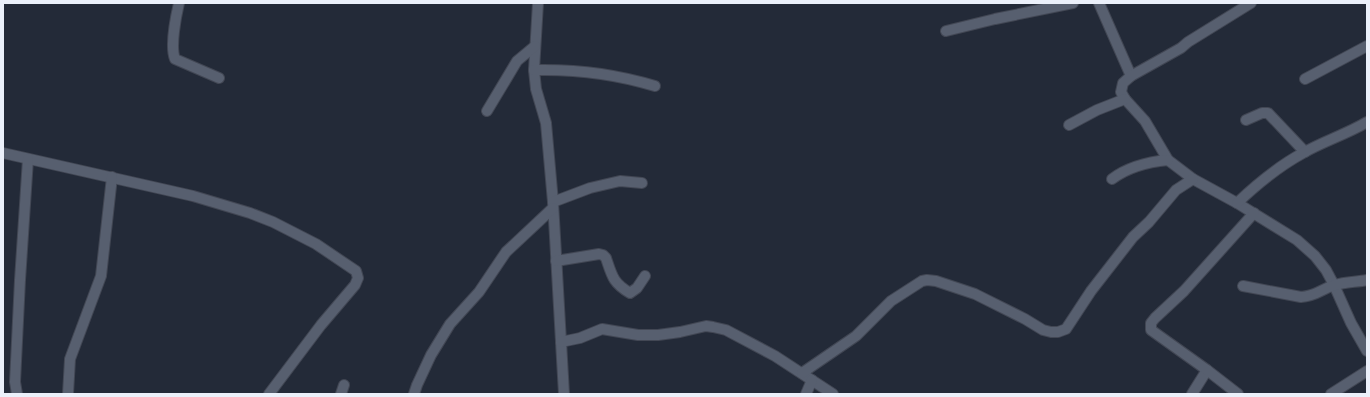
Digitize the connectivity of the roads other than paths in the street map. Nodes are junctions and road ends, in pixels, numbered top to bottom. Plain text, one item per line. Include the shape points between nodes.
1 (179, 3) edge
2 (538, 3) edge
3 (1073, 3) edge
4 (1099, 3) edge
5 (1251, 3) edge
6 (1062, 4) edge
7 (946, 31) dead end
8 (535, 46) junction
9 (1367, 46) edge
10 (534, 70) junction
11 (1131, 76) junction
12 (219, 78) dead end
13 (1305, 79) dead end
14 (656, 86) dead end
15 (1125, 100) junction
16 (487, 111) dead end
17 (1246, 120) dead end
18 (1367, 122) edge
19 (1069, 125) dead end
20 (1305, 152) junction
21 (3, 153) edge
22 (28, 159) junction
23 (1168, 160) junction
24 (112, 177) junction
25 (1112, 179) dead end
26 (1193, 179) junction
27 (642, 183) dead end
28 (1237, 203) junction
29 (553, 205) junction
30 (1254, 213) junction
31 (556, 261) junction
32 (645, 276) dead end
33 (1367, 280) edge
34 (1334, 285) junction
35 (1243, 286) dead end
36 (561, 342) junction
37 (1367, 351) edge
38 (1207, 370) junction
39 (1367, 372) edge
40 (802, 373) junction
41 (812, 380) junction
42 (17, 394) edge
43 (68, 394) edge
44 (269, 394) edge
45 (414, 394) edge
46 (564, 394) edge
47 (806, 394) edge
48 (833, 394) edge
49 (1192, 394) edge
50 (1238, 394) edge
51 (1330, 394) edge

1 - 12 street via 174,33 175,58
2 - 8 street
3 - 6 street
4 - 11 street
5 - 11 street via 1181,48
6 - 7 street
8 - 10 street
8 - 16 street via 517,61
9 - 13 street
10 - 14 street via 601,73
10 - 29 street via 536,89 546,122
11 - 15 street via 1121,88
15 - 19 street via 1097,110
15 - 23 street via 1145,121
17 - 20 street via 1268,113
18 - 20 street
20 - 28 street via 1261,181
21 - 22 street
22 - 24 street
22 - 42 street via 20,280
23 - 25 street via 1123,171
23 - 26 street
24 - 43 street via 101,276 70,359
24 - 44 street via 193,196 250,213 316,244 356,271 358,278 355,285
26 - 28 street
26 - 40 street via 1176,190 1133,237 1091,291 1066,329 1058,332 1043,330 975,294 927,280 891,301 856,336
27 - 29 street via 620,181 590,188
28 - 30 street
29 - 31 street
29 - 45 street via 506,252 479,292 450,324 431,355
30 - 34 street via 1296,240 1315,256
30 - 38 street via 1151,324 1150,330
31 - 32 street via 603,255 614,280 630,293
31 - 36 street
33 - 34 street
34 - 35 street via 1315,295 1301,297
34 - 37 street
36 - 40 street via 602,329 638,335 658,335 706,326 726,330
36 - 46 street
38 - 49 street
38 - 50 street
39 - 51 street
40 - 41 street
41 - 47 street
41 - 48 street

